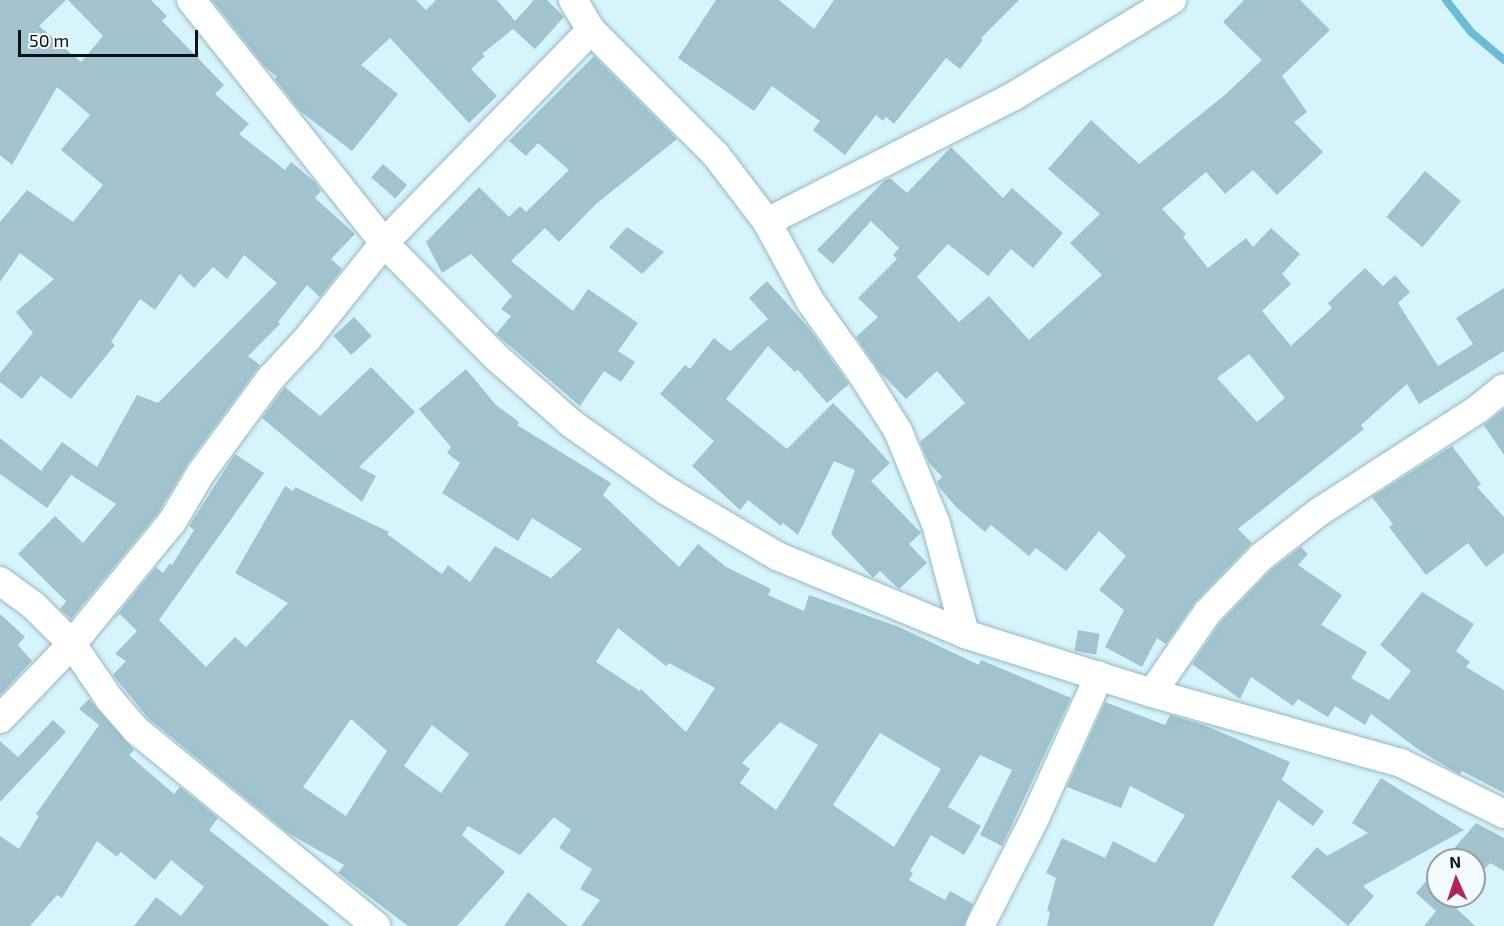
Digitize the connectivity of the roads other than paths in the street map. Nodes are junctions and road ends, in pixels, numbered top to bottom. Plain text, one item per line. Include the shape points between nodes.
1 (191, 0) edge
2 (573, 0) edge
3 (1172, 0) edge
4 (591, 30) junction
5 (767, 222) junction
6 (384, 243) junction
7 (1504, 388) edge
8 (0, 581) edge
9 (965, 634) junction
10 (72, 644) junction
11 (1099, 676) junction
12 (1152, 693) junction
13 (0, 719) edge
14 (1504, 814) edge
15 (376, 926) edge
16 (980, 926) edge

1 - 6 street
2 - 4 street
3 - 5 street via 1014,96
4 - 5 street via 716,155
4 - 6 street
5 - 9 street via 810,301 898,430 936,524
6 - 9 street via 496,357 572,424 667,491 777,556
6 - 10 street via 270,379 201,473 172,522
7 - 12 street via 1319,513 1261,557 1207,613
8 - 10 street via 33,605
9 - 11 street
10 - 13 street
10 - 15 street via 136,730
11 - 12 street
11 - 16 street via 1035,818
12 - 14 street via 1401,763

